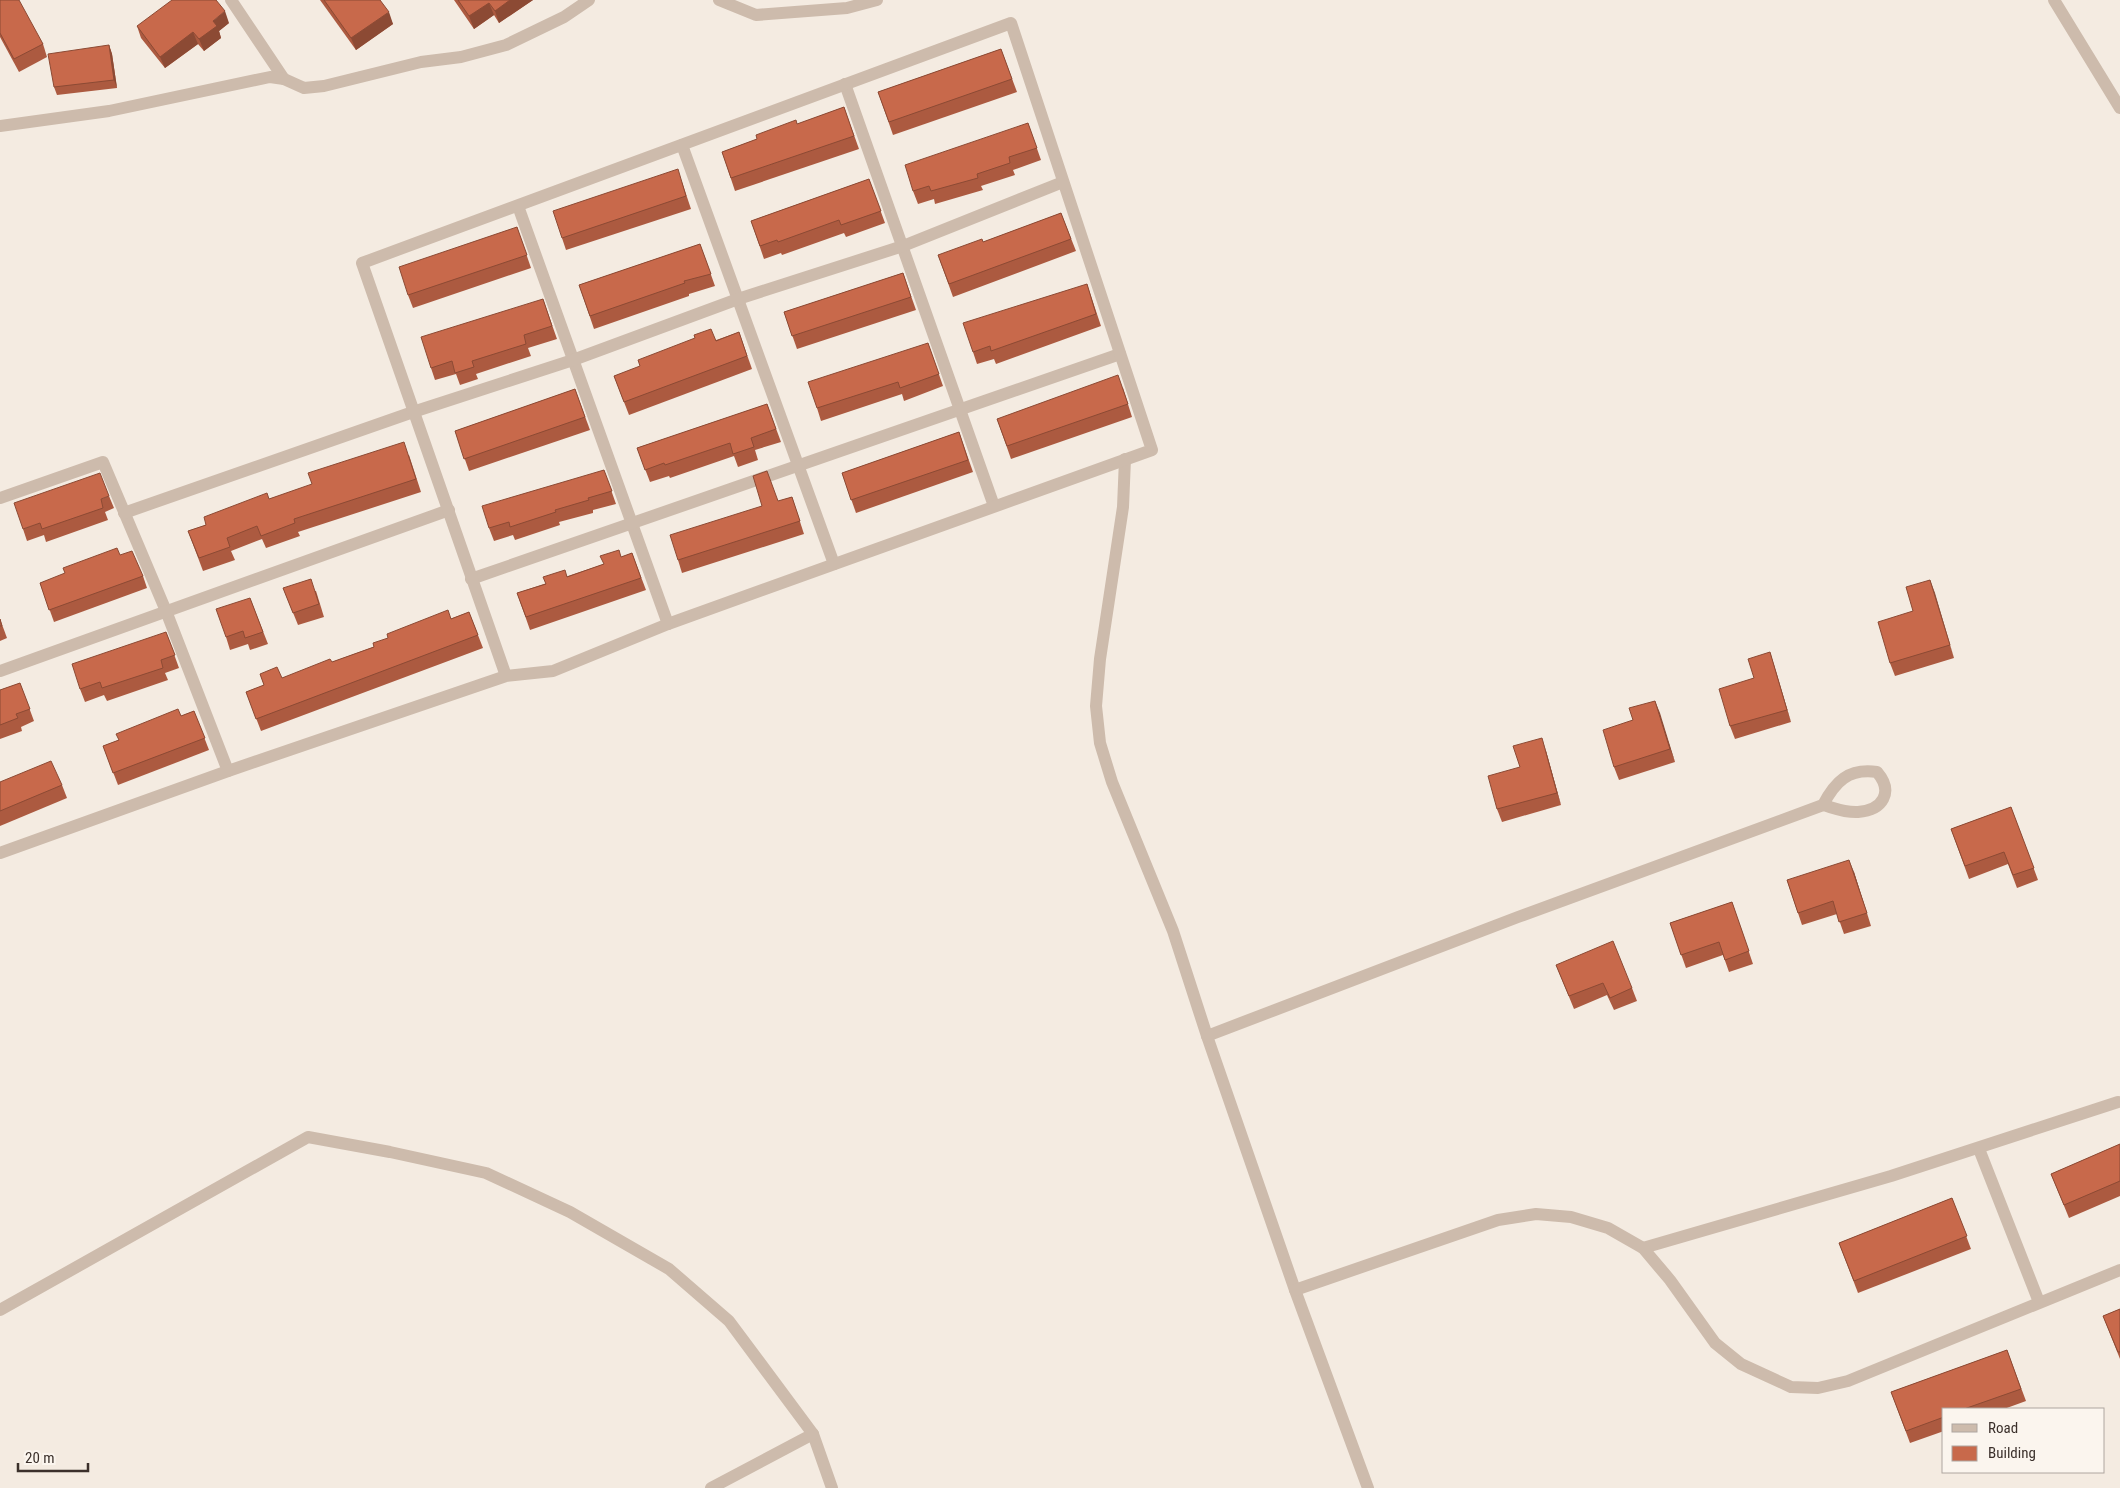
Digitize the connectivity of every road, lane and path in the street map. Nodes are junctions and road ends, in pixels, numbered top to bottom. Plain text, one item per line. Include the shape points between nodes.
1 (232, 0) edge
2 (589, 0) edge
3 (719, 0) edge
4 (877, 0) edge
5 (2054, 0) edge
6 (284, 80) junction
7 (845, 84) junction
8 (2120, 108) edge
9 (0, 126) edge
10 (682, 145) junction
11 (1063, 182) junction
12 (518, 206) junction
13 (902, 246) junction
14 (738, 299) junction
15 (1120, 354) junction
16 (573, 360) junction
17 (960, 409) junction
18 (413, 412) junction
19 (1125, 459) junction
20 (799, 465) junction
21 (0, 498) edge
22 (994, 506) junction
23 (449, 510) junction
24 (124, 513) junction
25 (632, 522) junction
26 (834, 564) junction
27 (471, 579) junction
28 (166, 610) junction
29 (668, 624) junction
30 (0, 671) edge
31 (506, 676) junction
32 (228, 771) junction
33 (1823, 805) junction
34 (0, 853) edge
35 (1207, 1036) junction
36 (2118, 1102) dead end
37 (1979, 1149) junction
38 (1643, 1248) junction
39 (2120, 1270) edge
40 (1295, 1290) junction
41 (2039, 1302) junction
42 (0, 1310) edge
43 (813, 1434) junction
44 (711, 1488) edge
45 (832, 1488) edge
46 (1368, 1488) edge

1 - 6 street
2 - 6 street via 564,17 506,45 324,86 304,88
3 - 4 street via 756,15 847,8
5 - 8 street
6 - 9 street via 270,77 109,111
7 - 10 street
7 - 11 street via 1011,23
7 - 13 street
10 - 12 street
10 - 14 street
11 - 13 street
11 - 15 street
12 - 16 street
12 - 18 street via 362,263
13 - 14 street
13 - 17 street
14 - 16 street
14 - 20 street
15 - 17 street
15 - 19 street via 1152,450
16 - 18 street
16 - 25 street
17 - 20 street
17 - 22 street
18 - 23 street
18 - 24 street
19 - 22 street
19 - 35 street via 1123,507 1100,659 1096,706 1100,744 1112,782 1173,931
20 - 25 street
20 - 26 street
21 - 24 street via 103,462
22 - 26 street
23 - 27 street
23 - 28 street
24 - 28 street
25 - 27 street
25 - 29 street
26 - 29 street
27 - 31 street
28 - 30 street
28 - 32 street
29 - 31 street via 553,671
31 - 32 street
32 - 34 street
33 - 33 street via 1840,780 1853,773 1877,772 1883,779 1886,790 1883,801 1873,809 1857,812
33 - 35 street
35 - 40 street
36 - 37 street
37 - 38 street
37 - 41 street
38 - 40 street via 1608,1228 1571,1217 1536,1214 1498,1220
38 - 41 street via 1715,1343 1741,1364 1791,1386 1818,1388 1848,1380
39 - 41 street
40 - 46 street
42 - 43 street via 308,1137 486,1173 570,1212 669,1268 729,1321
43 - 44 street
43 - 45 street

